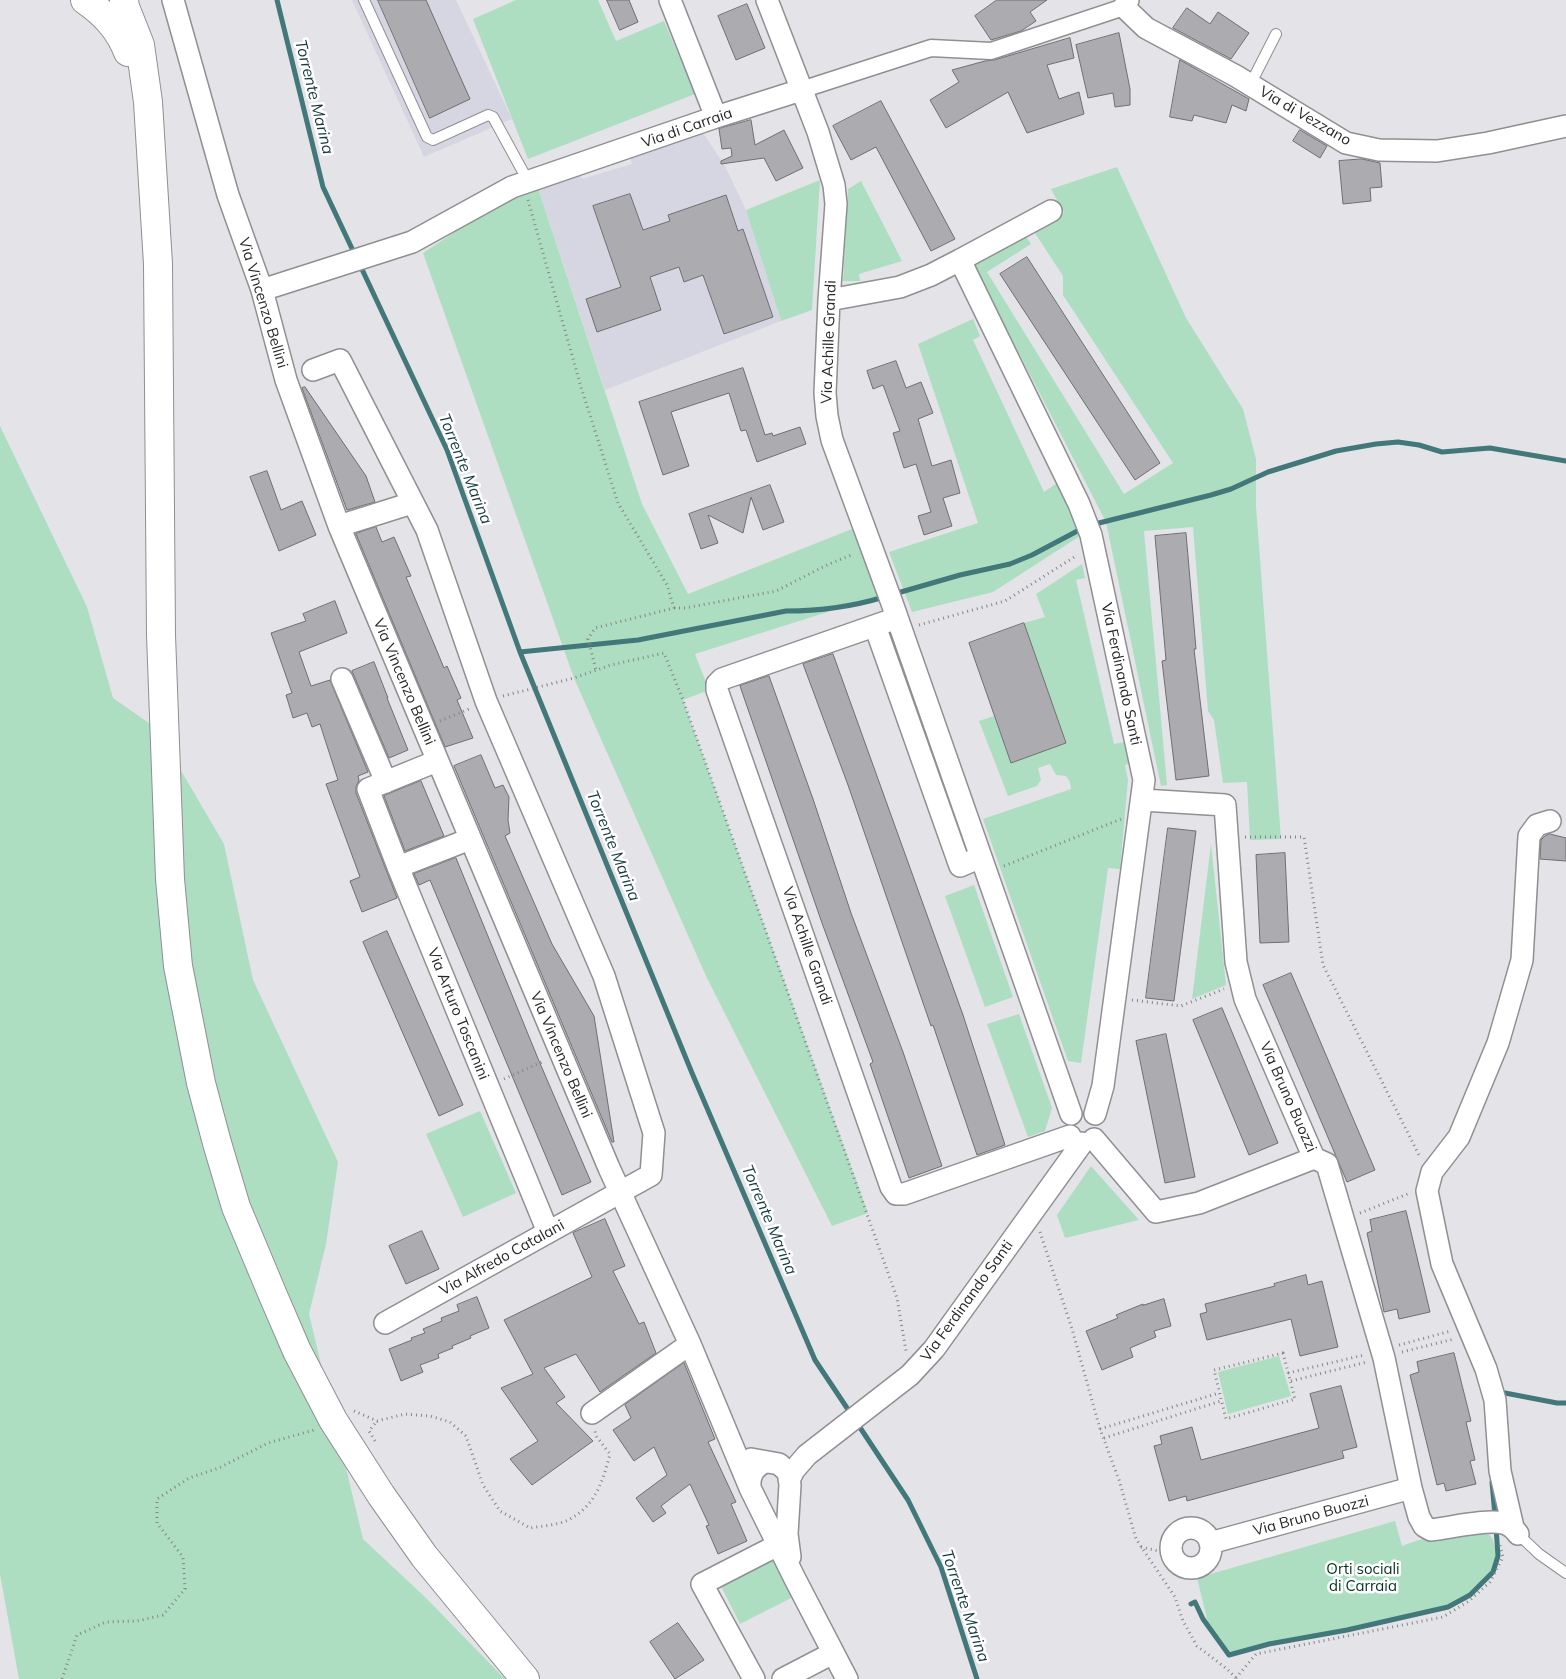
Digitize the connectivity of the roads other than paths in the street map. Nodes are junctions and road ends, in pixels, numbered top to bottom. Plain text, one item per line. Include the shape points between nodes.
1 (85, 0) edge
2 (124, 0) edge
3 (173, 0) edge
4 (364, 0) edge
5 (670, 0) edge
6 (767, 0) edge
7 (1126, 4) edge
8 (1276, 34) dead end
9 (1250, 84) junction
10 (802, 90) junction
11 (148, 102) junction
12 (716, 117) junction
13 (1566, 126) edge
14 (526, 182) junction
15 (1051, 211) dead end
16 (960, 260) junction
17 (262, 290) junction
18 (829, 300) junction
19 (313, 370) dead end
20 (412, 503) junction
21 (338, 526) junction
22 (897, 617) junction
23 (875, 626) junction
24 (342, 679) dead end
25 (437, 761) junction
26 (386, 782) junction
27 (1141, 806) junction
28 (1550, 821) dead end
29 (470, 839) junction
30 (981, 857) junction
31 (398, 867) junction
32 (1071, 1114) junction
33 (1095, 1114) junction
34 (1082, 1139) junction
35 (1314, 1158) junction
36 (619, 1193) junction
37 (548, 1232) junction
38 (385, 1323) dead end
39 (690, 1344) junction
40 (592, 1413) road end
41 (730, 1441) junction
42 (781, 1472) junction
43 (1411, 1488) junction
44 (751, 1491) junction
45 (1508, 1528) junction
46 (1210, 1543) junction
47 (778, 1545) junction
48 (1566, 1573) edge
49 (795, 1580) junction
50 (833, 1652) junction
51 (525, 1679) edge
52 (754, 1679) edge
53 (783, 1679) edge
54 (847, 1679) edge

1 - 11 main road via 114,25 124,40
2 - 11 main road via 140,45
3 - 17 street, Via Vincenzo Bellini via 228,195
4 - 14 lane via 427,138 433,140 488,115 494,117
5 - 12 street
6 - 10 street, Via Achille Grandi
7 - 9 street, Via di Vezzano via 1146,28
7 - 10 street, Via di Carraia via 990,51 930,48
8 - 9 lane
9 - 13 street, Via di Vezzano via 1346,143 1379,150 1437,151
10 - 12 street, Via di Carraia
10 - 18 street, Via Achille Grandi via 834,185 836,204
11 - 51 main road via 158,264 161,636 170,878 178,966 201,1083 236,1207 297,1351 341,1415 381,1495 424,1556
12 - 14 street, Via di Carraia
14 - 17 street, Via di Carraia via 412,242
15 - 16 street
16 - 18 street via 900,287
16 - 27 street, Via Ferdinando Santi via 1079,504 1092,540 1144,780
17 - 21 street, Via Vincenzo Bellini via 286,380
18 - 22 street, Via Achille Grandi via 826,416
19 - 20 street via 340,360
20 - 21 street
20 - 36 street, Via Alfredo Catalani via 427,530 488,700 604,976 654,1133 651,1175
21 - 25 street, Via Vincenzo Bellini
22 - 23 street, Via Achille Grandi
22 - 30 street, Via Achille Grandi
23 - 30 street via 960,866
23 - 34 street, Via Achille Grandi via 722,679 717,687 891,1187 896,1194 904,1194
24 - 26 street
25 - 26 street
25 - 29 street, Via Vincenzo Bellini
26 - 31 street, Via Arturo Toscanini via 368,789
27 - 33 street, Via Ferdinando Santi via 1103,1086
27 - 35 street, Via Bruno Buozzi via 1225,805 1236,962 1245,999
28 - 45 street via 1537,825 1529,836 1522,960 1498,1043 1459,1137 1438,1163 1428,1184 1442,1264 1496,1400 1500,1471
29 - 31 street
29 - 36 street, Via Vincenzo Bellini
30 - 32 street, Via Achille Grandi
31 - 37 street, Via Arturo Toscanini
32 - 33 street via 1081,1109
32 - 34 street via 1066,1127
33 - 34 street, Via Ferdinando Santi via 1100,1124 1098,1135
34 - 35 street via 1156,1212 1200,1203
34 - 42 street, Via Ferdinando Santi via 934,1349 910,1375
35 - 43 street, Via Bruno Buozzi via 1327,1164 1338,1195 1384,1358
36 - 37 street, Via Alfredo Catalani
36 - 39 street, Via Vincenzo Bellini
37 - 38 street, Via Alfredo Catalani
39 - 40 street
39 - 41 street, Via Vincenzo Bellini
41 - 42 street, Via Vincenzo Bellini via 743,1455
41 - 44 street, Via Vincenzo Bellini
42 - 44 street via 754,1469
42 - 44 street via 785,1496 775,1502 762,1501
42 - 49 street, Via Vincenzo Bellini
43 - 45 street, Via Bruno Buozzi via 1419,1517 1431,1530
43 - 46 street, Via Bruno Buozzi
44 - 47 street, Via Vincenzo Bellini
45 - 48 lane
46 - 46 street via 1208,1556 1199,1566 1186,1567 1172,1554 1172,1541 1186,1528 1203,1532
47 - 49 street, Via Vincenzo Bellini
47 - 52 street via 702,1584
49 - 50 street, Via Vincenzo Bellini
50 - 53 street
50 - 54 street, Via Vincenzo Bellini

